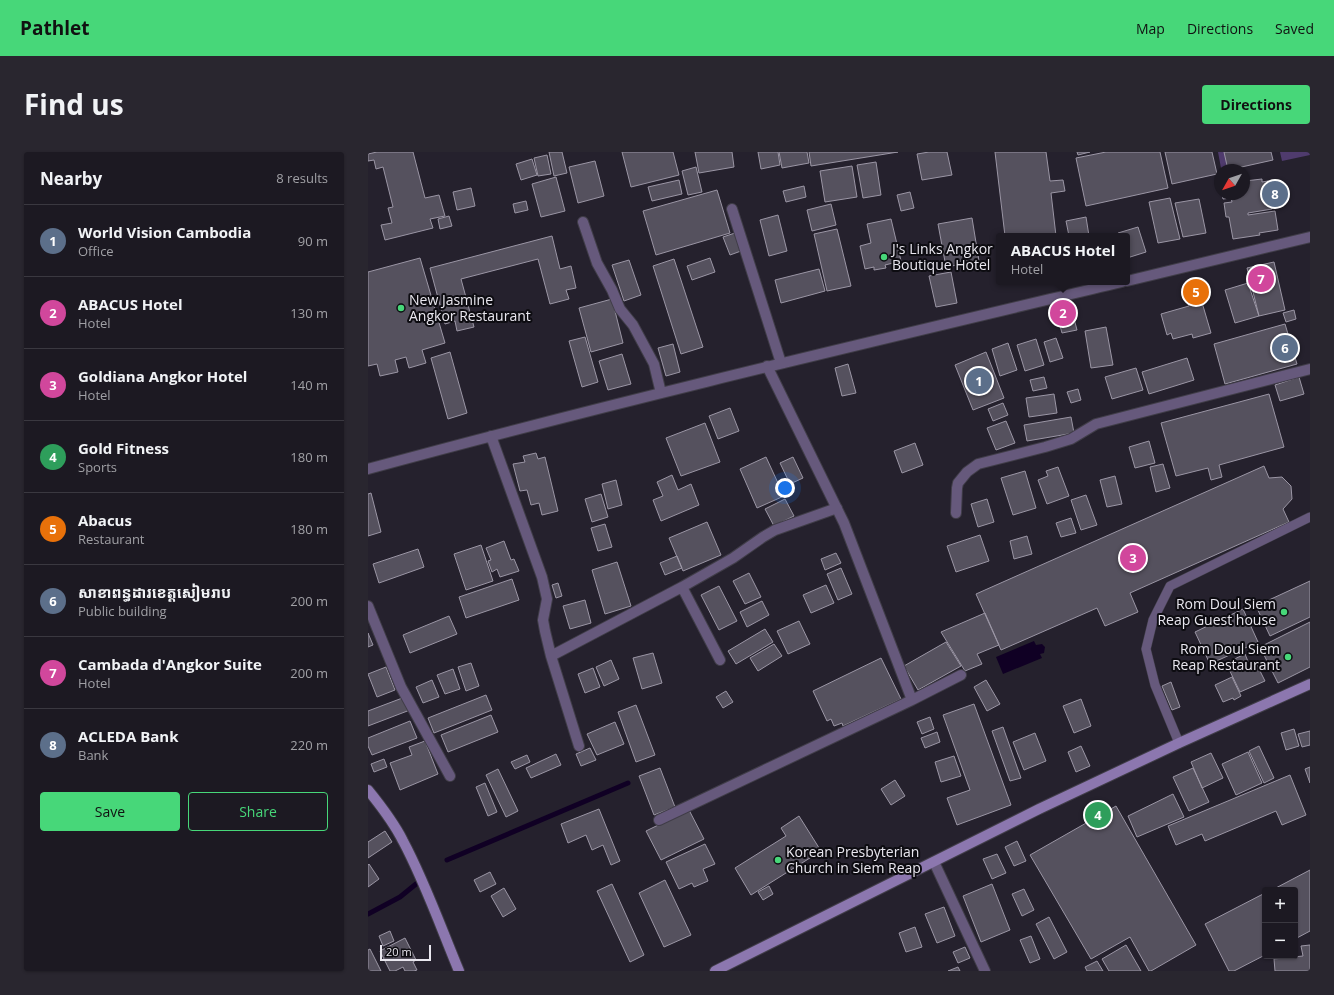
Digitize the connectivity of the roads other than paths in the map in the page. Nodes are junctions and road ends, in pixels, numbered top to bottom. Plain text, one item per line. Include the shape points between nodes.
1 (732, 209) dead end
2 (583, 222) dead end
3 (1310, 237) edge
4 (1130, 280) edge
5 (1109, 285) edge
6 (781, 363) junction
7 (767, 366) junction
8 (1310, 369) edge
9 (661, 393) junction
10 (491, 436) junction
11 (368, 469) edge
12 (836, 508) junction
13 (956, 512) dead end
14 (1310, 517) edge
15 (682, 587) junction
16 (368, 606) edge
17 (551, 656) junction
18 (720, 660) dead end
19 (961, 675) dead end
20 (1310, 684) edge
21 (912, 700) junction
22 (1179, 743) junction
23 (579, 746) dead end
24 (450, 776) dead end
25 (368, 790) edge
26 (659, 820) dead end
27 (934, 862) junction
28 (458, 971) edge
29 (715, 971) edge
30 (985, 971) edge

1 - 6 street
2 - 9 street via 597,263 620,309 633,325 654,364
3 - 4 street
5 - 6 street
6 - 7 street
7 - 9 street
7 - 12 street
8 - 13 street via 1096,424 1071,440 978,464 958,483
9 - 10 street
10 - 11 street
10 - 17 street via 542,577 547,599 543,620
12 - 15 street via 774,530 733,558
12 - 21 street
14 - 22 lane via 1170,586 1153,620 1146,649 1155,685
15 - 17 street
15 - 18 street
16 - 24 street via 401,687
17 - 23 street
19 - 21 street
20 - 22 street
21 - 26 street
22 - 27 street
25 - 28 street via 403,839
27 - 29 street
27 - 30 street

